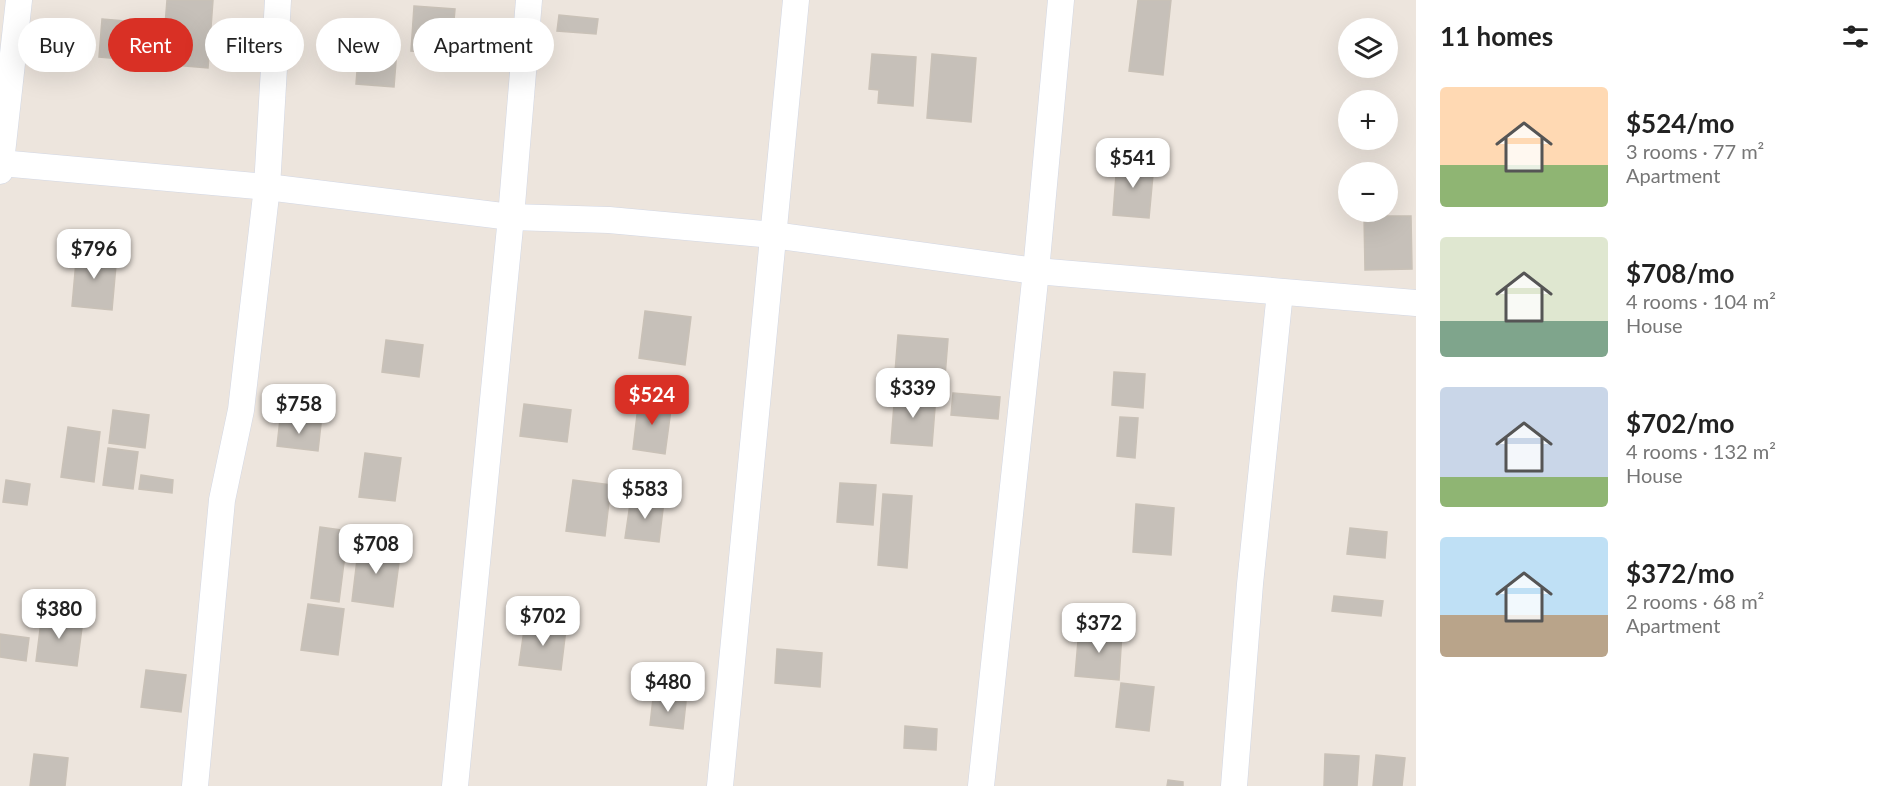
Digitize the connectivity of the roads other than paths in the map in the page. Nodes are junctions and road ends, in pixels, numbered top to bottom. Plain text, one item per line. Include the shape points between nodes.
1 (19, 0) edge
2 (278, 0) edge
3 (529, 0) edge
4 (796, 0) edge
5 (1061, 0) edge
6 (0, 166) edge
7 (267, 187) junction
8 (511, 217) junction
9 (773, 235) junction
10 (1036, 271) junction
11 (1280, 292) junction
12 (1416, 303) edge
13 (195, 786) edge
14 (455, 786) edge
15 (720, 786) edge
16 (981, 786) edge
17 (1234, 786) edge

1 - 6 street
2 - 7 street
3 - 8 street
4 - 9 street
5 - 10 street
6 - 7 street
7 - 8 street
7 - 13 street via 241,410 222,500
8 - 9 street via 609,220
8 - 14 street
9 - 10 street
9 - 15 street
10 - 11 street
10 - 16 street
11 - 12 street
11 - 17 street

